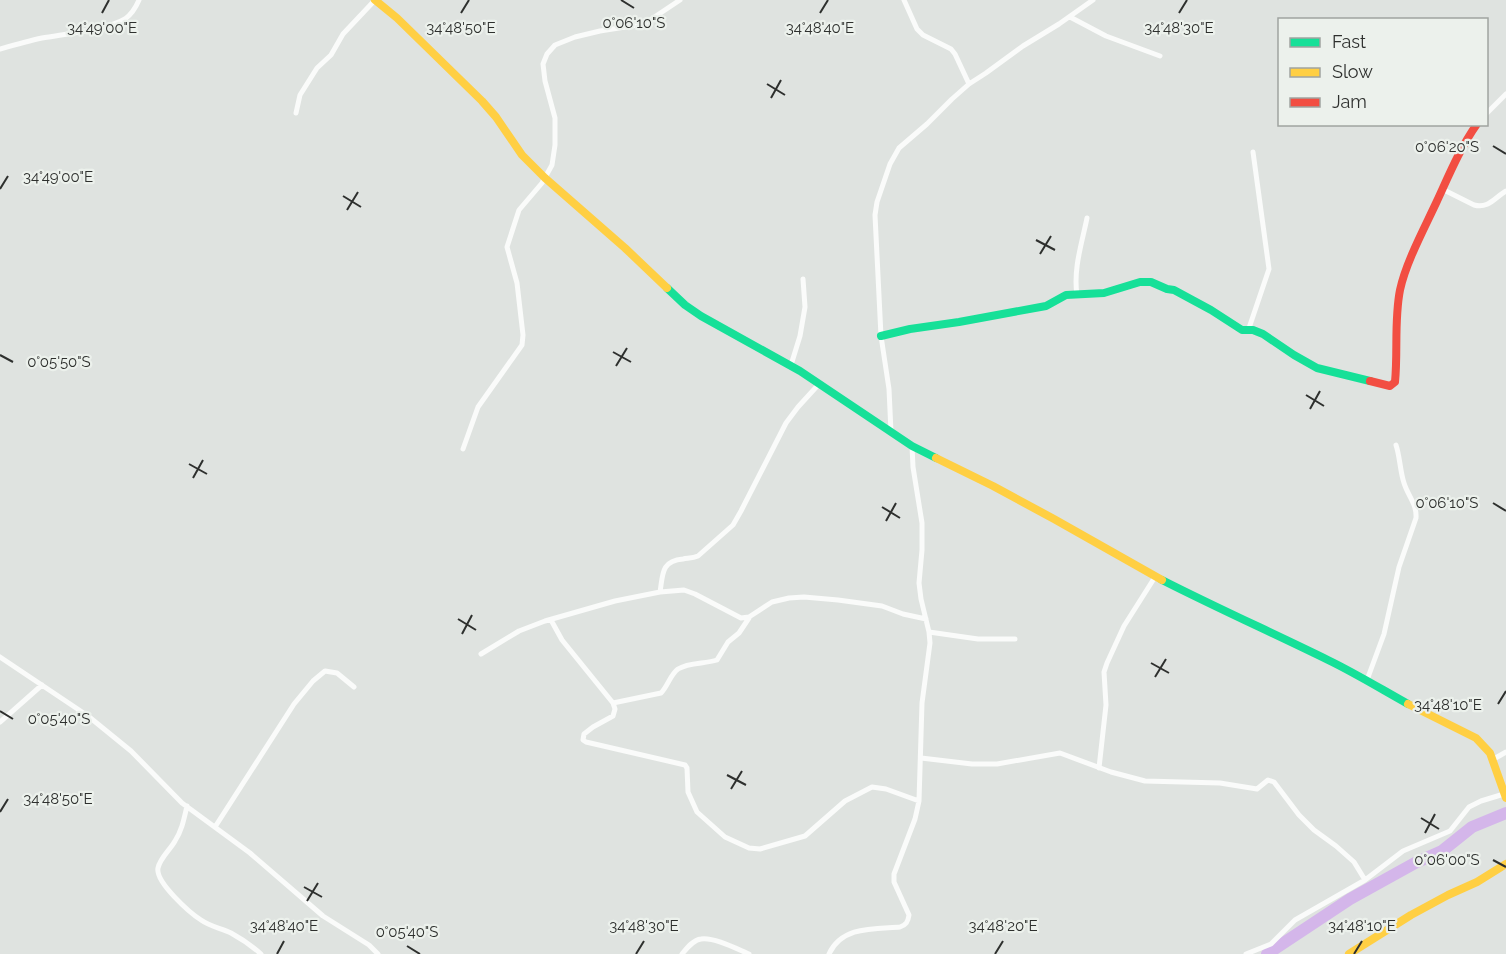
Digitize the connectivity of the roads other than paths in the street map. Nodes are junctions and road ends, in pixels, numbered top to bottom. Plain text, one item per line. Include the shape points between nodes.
1 (139, 0) edge
2 (375, 0) edge
3 (680, 0) edge
4 (904, 0) edge
5 (1093, 0) edge
6 (1070, 17) junction
7 (0, 49) edge
8 (1160, 56) dead end
9 (969, 84) junction
10 (1506, 94) edge
11 (1488, 112) edge
12 (296, 113) dead end
13 (1477, 126) edge
14 (1253, 152) dead end
15 (545, 178) junction
16 (1442, 189) junction
17 (1506, 191) edge
18 (1087, 218) dead end
19 (803, 279) dead end
20 (1077, 295) junction
21 (1248, 331) junction
22 (881, 336) junction
23 (791, 365) junction
24 (819, 384) junction
25 (891, 432) junction
26 (1396, 445) dead end
27 (912, 446) junction
28 (463, 449) dead end
29 (1155, 578) junction
30 (660, 592) junction
31 (749, 618) junction
32 (926, 619) junction
33 (551, 620) junction
34 (929, 632) junction
35 (1015, 639) dead end
36 (481, 654) dead end
37 (0, 657) edge
38 (1367, 680) junction
39 (42, 685) junction
40 (354, 687) dead end
41 (613, 703) junction
42 (0, 722) edge
43 (1506, 752) edge
44 (921, 758) junction
45 (1492, 760) junction
46 (1099, 768) junction
47 (1505, 796) edge
48 (919, 801) junction
49 (186, 806) junction
50 (215, 827) junction
51 (1506, 864) edge
52 (1365, 880) junction
53 (261, 954) edge
54 (378, 954) edge
55 (682, 954) edge
56 (748, 954) edge
57 (829, 954) edge
58 (1246, 954) edge
59 (1349, 954) edge

1 - 7 street via 122,21
2 - 12 street via 317,68 300,95
2 - 15 street via 482,101 522,155
3 - 15 street via 644,24 574,38 555,45 547,54 543,64 555,118 555,145
4 - 9 street via 922,35 955,54
5 - 6 street
6 - 8 street via 1106,36
6 - 9 street
9 - 22 street via 899,148 890,164 875,216
10 - 11 street
13 - 16 street
14 - 21 street via 1269,269
15 - 23 street via 685,305
15 - 28 street via 519,210 507,247 517,283 522,345 478,407
16 - 17 street via 1480,207
16 - 21 street via 1400,290 1398,362 1395,382 1390,386 1317,368 1257,331
18 - 20 street via 1078,259
19 - 23 street via 805,307
20 - 21 street via 1151,282 1174,290
20 - 22 street via 1066,295 1046,306
22 - 25 street
23 - 24 street
24 - 25 street
24 - 30 street via 786,423 733,525 698,556 667,565
25 - 27 street
26 - 38 street via 1416,518
27 - 29 street via 1054,519
27 - 32 street via 922,523 919,583
29 - 38 street
29 - 46 street via 1124,626 1104,672 1106,705
30 - 31 street via 684,590 741,618
30 - 33 street
31 - 32 street via 772,602 804,597 882,606
31 - 41 street via 717,660 678,669 661,693
32 - 34 street
33 - 36 street via 519,631
33 - 41 street via 562,640
34 - 35 street via 978,639
34 - 44 street
37 - 39 street
38 - 45 street via 1476,738
39 - 42 street
39 - 49 street via 131,750
40 - 50 street via 337,673 325,671 313,681
41 - 48 street via 613,716 584,734 583,740 685,765 688,792 697,812 725,837 749,848 760,849 806,836 845,801 872,788
43 - 45 street
44 - 46 street via 989,764 1060,753
44 - 48 street
45 - 47 street
46 - 52 street via 1145,781 1220,783 1257,789 1268,780 1274,782 1314,830 1354,862
47 - 52 street via 1469,807 1450,831 1403,851
48 - 57 street via 894,874 909,915 907,922 900,927 846,935
49 - 50 street
49 - 53 street via 175,842 158,866 160,879 200,919
50 - 54 street via 323,916
51 - 59 street via 1411,915
52 - 58 street via 1295,920 1271,944
55 - 56 street via 696,941 709,939

